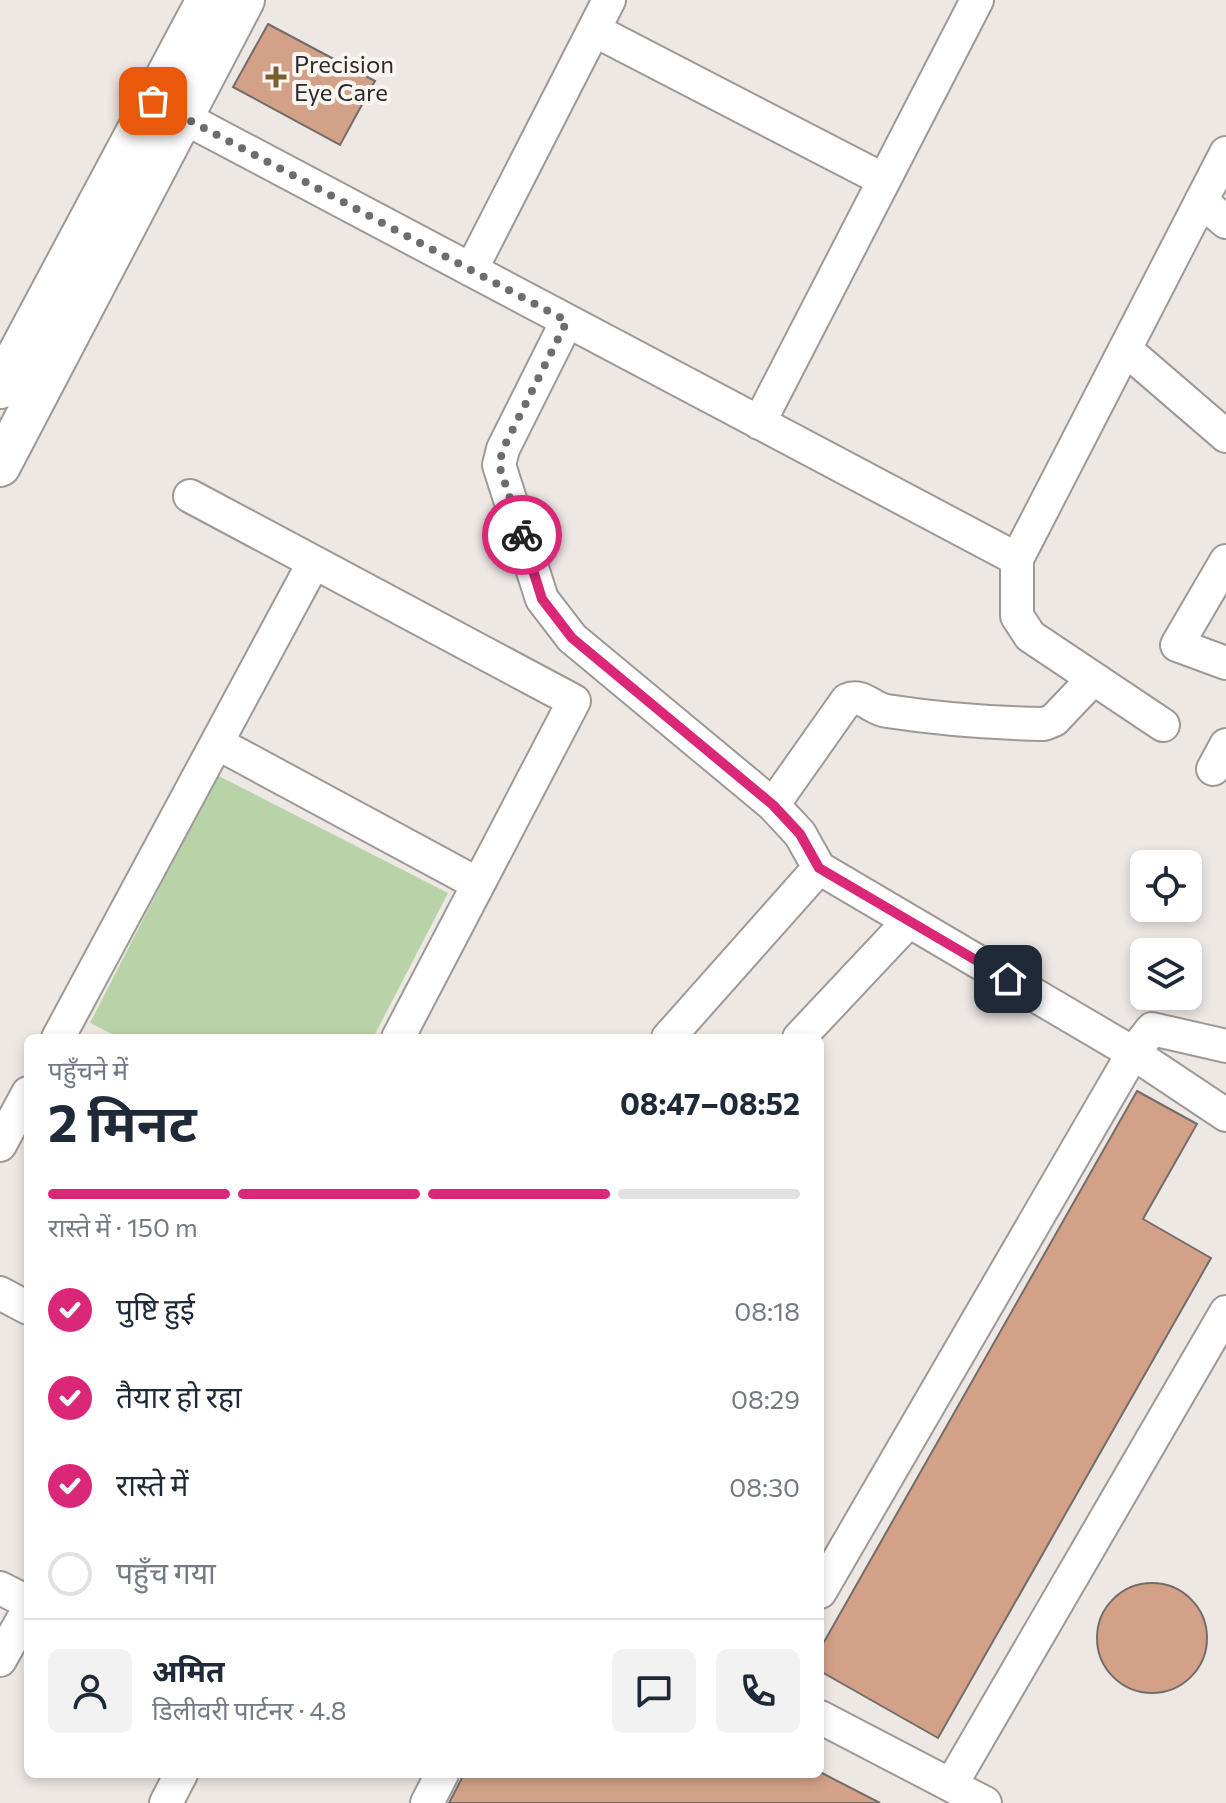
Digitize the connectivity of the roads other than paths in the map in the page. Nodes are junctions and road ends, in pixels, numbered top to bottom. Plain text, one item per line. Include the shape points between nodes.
1 (207, 0) edge
2 (244, 0) edge
3 (609, 0) edge
4 (977, 0) edge
5 (594, 30) junction
6 (168, 109) junction
7 (1226, 153) edge
8 (884, 180) junction
9 (1201, 201) junction
10 (1226, 222) edge
11 (471, 270) junction
12 (567, 321) junction
13 (1125, 349) junction
14 (0, 388) edge
15 (759, 423) junction
16 (1226, 436) edge
17 (0, 466) edge
18 (190, 496) dead end
19 (1017, 559) junction
20 (1226, 561) edge
21 (314, 562) junction
22 (1226, 663) edge
23 (1092, 680) junction
24 (1163, 725) dead end
25 (217, 743) junction
26 (773, 805) junction
27 (819, 868) junction
28 (478, 884) junction
29 (909, 921) junction
30 (68, 1034) edge
31 (400, 1034) edge
32 (672, 1034) edge
33 (803, 1034) edge
34 (1226, 1046) edge
35 (1133, 1053) junction
36 (24, 1100) edge
37 (1226, 1115) edge
38 (0, 1145) edge
39 (0, 1293) edge
40 (24, 1306) edge
41 (1226, 1312) edge
42 (824, 1585) edge
43 (0, 1588) edge
44 (24, 1600) edge
45 (24, 1617) edge
46 (0, 1660) edge
47 (824, 1719) edge
48 (179, 1778) edge
49 (440, 1778) edge
50 (951, 1785) junction
51 (166, 1803) edge
52 (427, 1803) edge
53 (985, 1803) edge

1 - 6 main road
2 - 6 main road
3 - 5 street
4 - 8 street
5 - 8 street
5 - 11 street
6 - 11 street
6 - 14 main road
6 - 17 main road
7 - 9 street
8 - 15 street
9 - 10 street
9 - 13 street
11 - 12 street
12 - 15 street
12 - 26 street via 499,465 542,599 572,638
13 - 16 street
13 - 19 street
15 - 19 street
18 - 21 street
19 - 23 street via 1017,616 1022,627
20 - 22 street via 1177,645
21 - 25 street
21 - 28 street via 574,701
23 - 24 street
23 - 26 street via 1044,724 981,723 882,710 853,697
25 - 28 street
25 - 30 street
26 - 27 street via 800,834
27 - 29 street
27 - 32 street
28 - 31 street
29 - 33 street
29 - 35 street
34 - 35 street via 1152,1029
35 - 37 street
35 - 42 street
36 - 38 street
39 - 40 street
41 - 50 street
43 - 44 street
45 - 46 street
47 - 50 street
48 - 51 street
49 - 52 street
50 - 53 street

